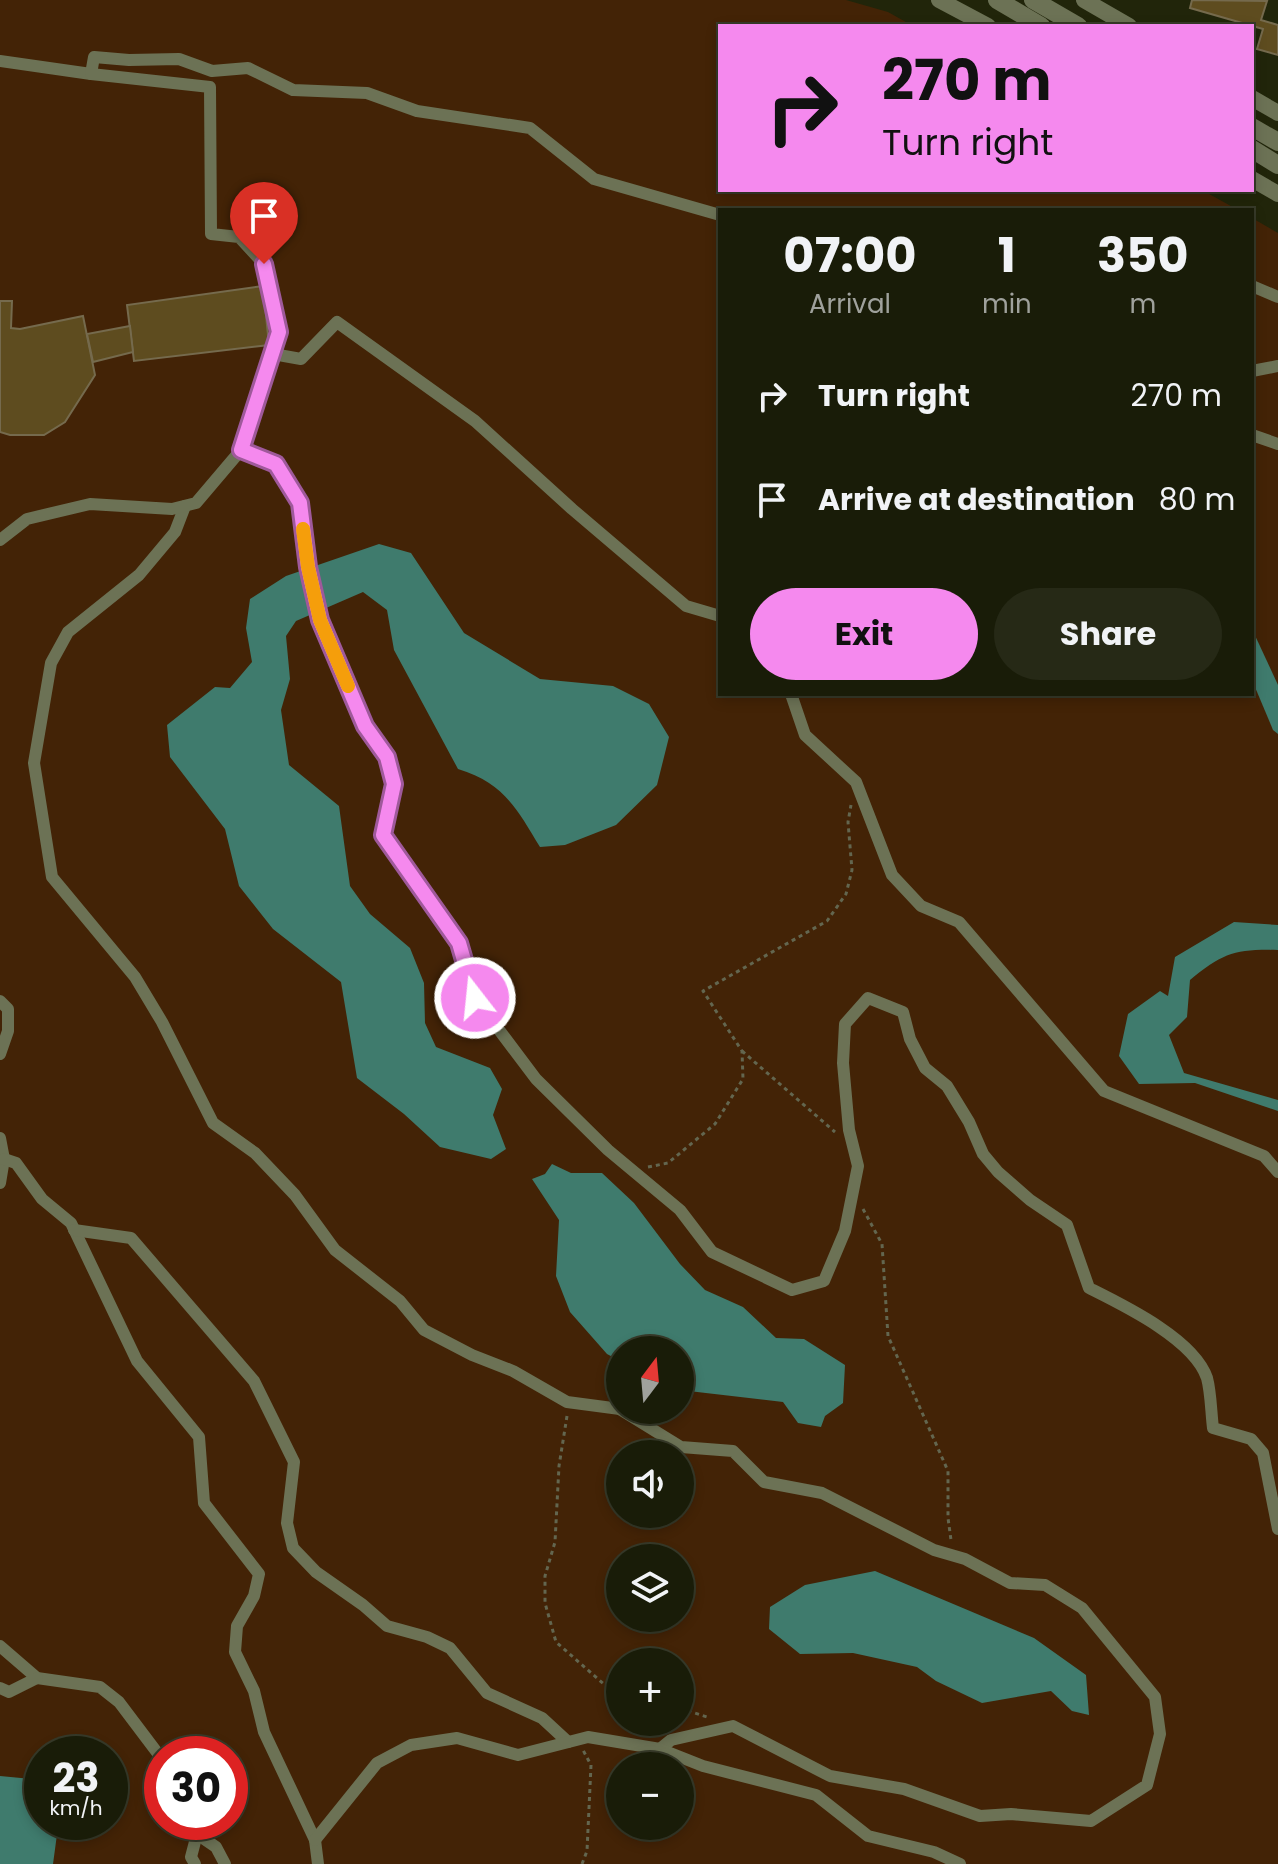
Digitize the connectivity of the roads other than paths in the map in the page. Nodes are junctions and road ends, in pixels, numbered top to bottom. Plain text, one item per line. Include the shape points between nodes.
1 (939, 0) edge
2 (997, 0) edge
3 (1033, 0) edge
4 (1090, 2) edge
5 (984, 24) edge
6 (1038, 24) edge
7 (1075, 24) edge
8 (1126, 24) edge
9 (0, 61) edge
10 (91, 74) junction
11 (1254, 99) edge
12 (1278, 113) edge
13 (1254, 128) edge
14 (1278, 142) edge
15 (1254, 150) edge
16 (1278, 165) edge
17 (1254, 180) edge
18 (1278, 194) edge
19 (718, 214) edge
20 (1254, 287) edge
21 (1278, 297) edge
22 (273, 354) junction
23 (1278, 366) edge
24 (1254, 371) edge
25 (1254, 436) edge
26 (1278, 444) edge
27 (241, 450) junction
28 (185, 506) junction
29 (0, 540) edge
30 (718, 615) edge
31 (792, 696) edge
32 (0, 1001) edge
33 (0, 1054) edge
34 (0, 1138) edge
35 (4, 1159) junction
36 (1278, 1172) edge
37 (0, 1183) edge
38 (74, 1230) junction
39 (606, 1408) edge
40 (644, 1424) edge
41 (1278, 1529) edge
42 (0, 1646) edge
43 (37, 1678) junction
44 (0, 1688) edge
45 (145, 1736) edge
46 (573, 1741) junction
47 (660, 1749) junction
48 (194, 1840) edge
49 (209, 1840) edge
50 (315, 1840) junction
51 (195, 1864) edge
52 (225, 1864) edge
53 (318, 1864) edge
54 (960, 1864) edge

1 - 5 street
2 - 6 main road
3 - 7 main road
4 - 8 street
9 - 10 street
10 - 19 street via 94,57 179,59 212,71 248,68 293,90 367,93 417,111 530,128 594,179
10 - 22 street via 210,87 211,234 239,237 264,264 279,332
11 - 12 street
13 - 14 main road
15 - 16 main road
17 - 18 street
20 - 21 street
22 - 27 street
22 - 30 street via 301,359 337,322 475,421 686,606
23 - 24 street
25 - 26 street
27 - 28 street via 196,503
27 - 41 street via 276,464 300,503 320,620 365,726 387,757 394,784 383,835 459,943 475,998 536,1079 680,1210 712,1252 792,1290 824,1281 845,1231 853,1193 858,1166 849,1130 845,1024 868,998 903,1012 925,1068 947,1086 983,1154 1030,1200 1067,1225 1089,1288 1141,1313 1194,1355 1206,1377 1213,1428 1251,1439 1263,1453
28 - 29 street via 90,504 27,519
28 - 39 street via 175,532 139,575 68,632 51,663 34,763 52,877 135,977 213,1123 255,1153 295,1195 335,1250 400,1301 424,1330 565,1401
31 - 36 street via 805,735 856,782 892,875 921,906 959,922 1104,1091 1264,1156
32 - 33 street via 8,1009 8,1031
34 - 35 street
35 - 37 street
35 - 38 street via 16,1163
38 - 46 street via 131,1238 254,1381 294,1462 287,1523 293,1548 316,1572 387,1626 450,1648 487,1693 542,1718
38 - 50 street via 137,1361 199,1437 204,1503 259,1574 237,1626 235,1652 254,1691 264,1732
40 - 47 street via 681,1447 733,1451 764,1482 822,1493 1010,1583 1045,1585 1082,1608 1155,1697 1160,1734 1147,1785 1091,1821 980,1816 904,1789 830,1776 733,1726 671,1740
42 - 43 street
43 - 44 street via 9,1692
43 - 45 street via 100,1687
46 - 47 street via 588,1737
46 - 50 street via 518,1755 457,1738 411,1745 377,1763
47 - 54 street via 703,1766 816,1795 868,1836
48 - 51 street
49 - 52 street
50 - 53 street

